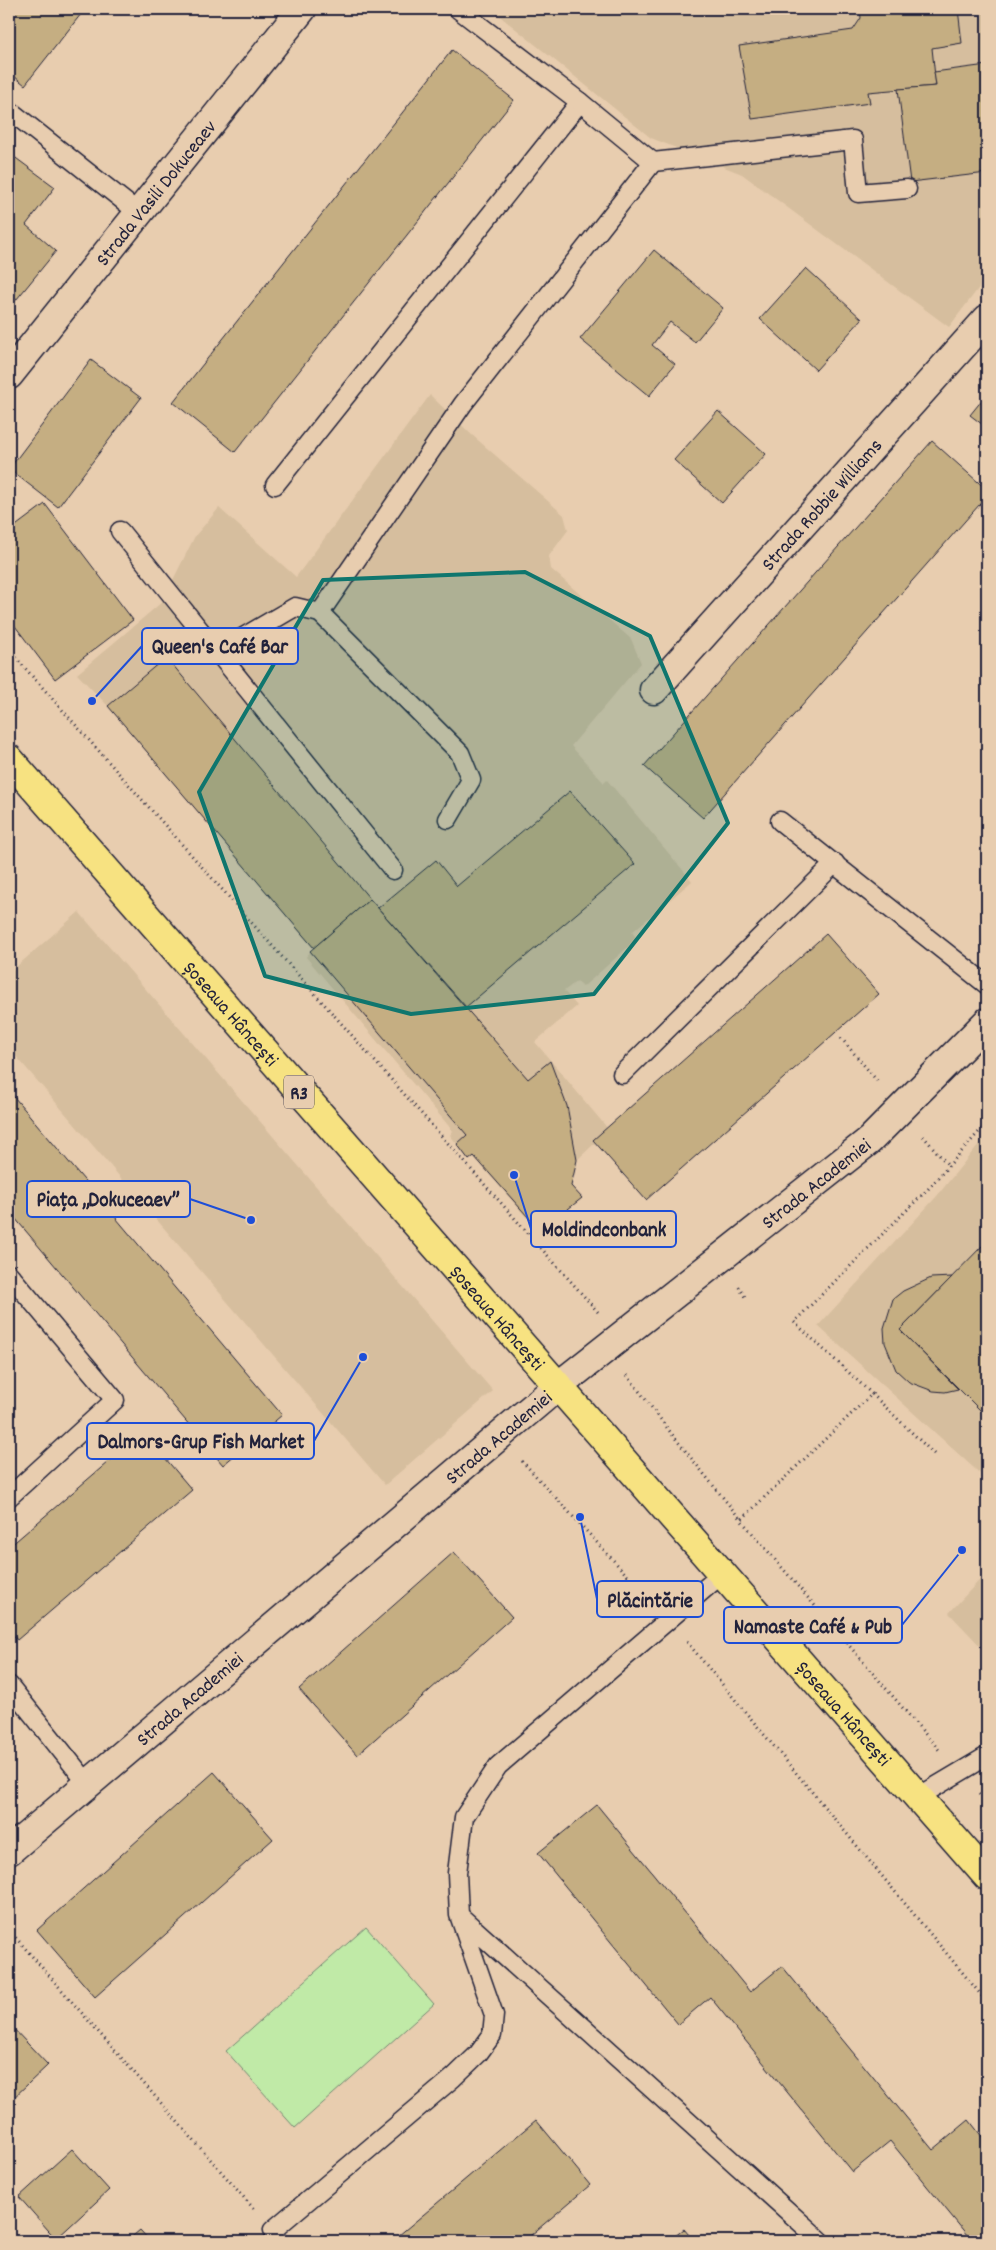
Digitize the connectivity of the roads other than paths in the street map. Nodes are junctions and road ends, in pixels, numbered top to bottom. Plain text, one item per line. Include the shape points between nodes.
1 (302, 9) edge
2 (458, 9) edge
3 (580, 102) junction
4 (9, 110) edge
5 (653, 162) junction
6 (907, 189) dead end
7 (139, 213) junction
8 (987, 319) edge
9 (9, 375) edge
10 (275, 485) dead end
11 (120, 531) dead end
12 (320, 614) junction
13 (218, 652) junction
14 (654, 690) dead end
15 (9, 759) edge
16 (448, 819) dead end
17 (780, 821) dead end
18 (835, 863) junction
19 (393, 870) dead end
20 (987, 986) edge
21 (987, 1022) edge
22 (622, 1074) dead end
23 (9, 1274) edge
24 (558, 1386) junction
25 (9, 1496) edge
26 (723, 1573) junction
27 (9, 1685) edge
28 (987, 1756) edge
29 (88, 1784) junction
30 (918, 1796) junction
31 (9, 1850) edge
32 (987, 1876) edge
33 (460, 1916) junction
34 (275, 2236) edge
35 (821, 2241) edge

1 - 7 street, Strada Vasili Dokuceaev
2 - 3 lane
3 - 5 lane
3 - 10 lane
4 - 7 lane
5 - 6 lane via 852,140 858,193
5 - 12 lane via 463,404
7 - 9 street, Strada Vasili Dokuceaev
8 - 14 street, Strada Robbie Williams
11 - 13 lane
12 - 13 lane via 295,607
12 - 16 lane via 460,753 471,780
13 - 19 lane
15 - 24 main road, Șoseaua Hâncești / R3
17 - 18 lane
18 - 20 lane
18 - 22 lane
21 - 24 street, Strada Academiei via 870,1140
23 - 25 lane via 116,1400
24 - 26 main road, Șoseaua Hâncești / R3
24 - 29 street, Strada Academiei
26 - 30 main road, Șoseaua Hâncești / R3
26 - 33 lane via 498,1766 464,1816 456,1873
27 - 29 lane
28 - 30 lane
29 - 31 street, Strada Academiei
30 - 32 main road, Șoseaua Hâncești / R3
33 - 34 lane via 494,2015 492,2035 453,2078
33 - 35 lane

